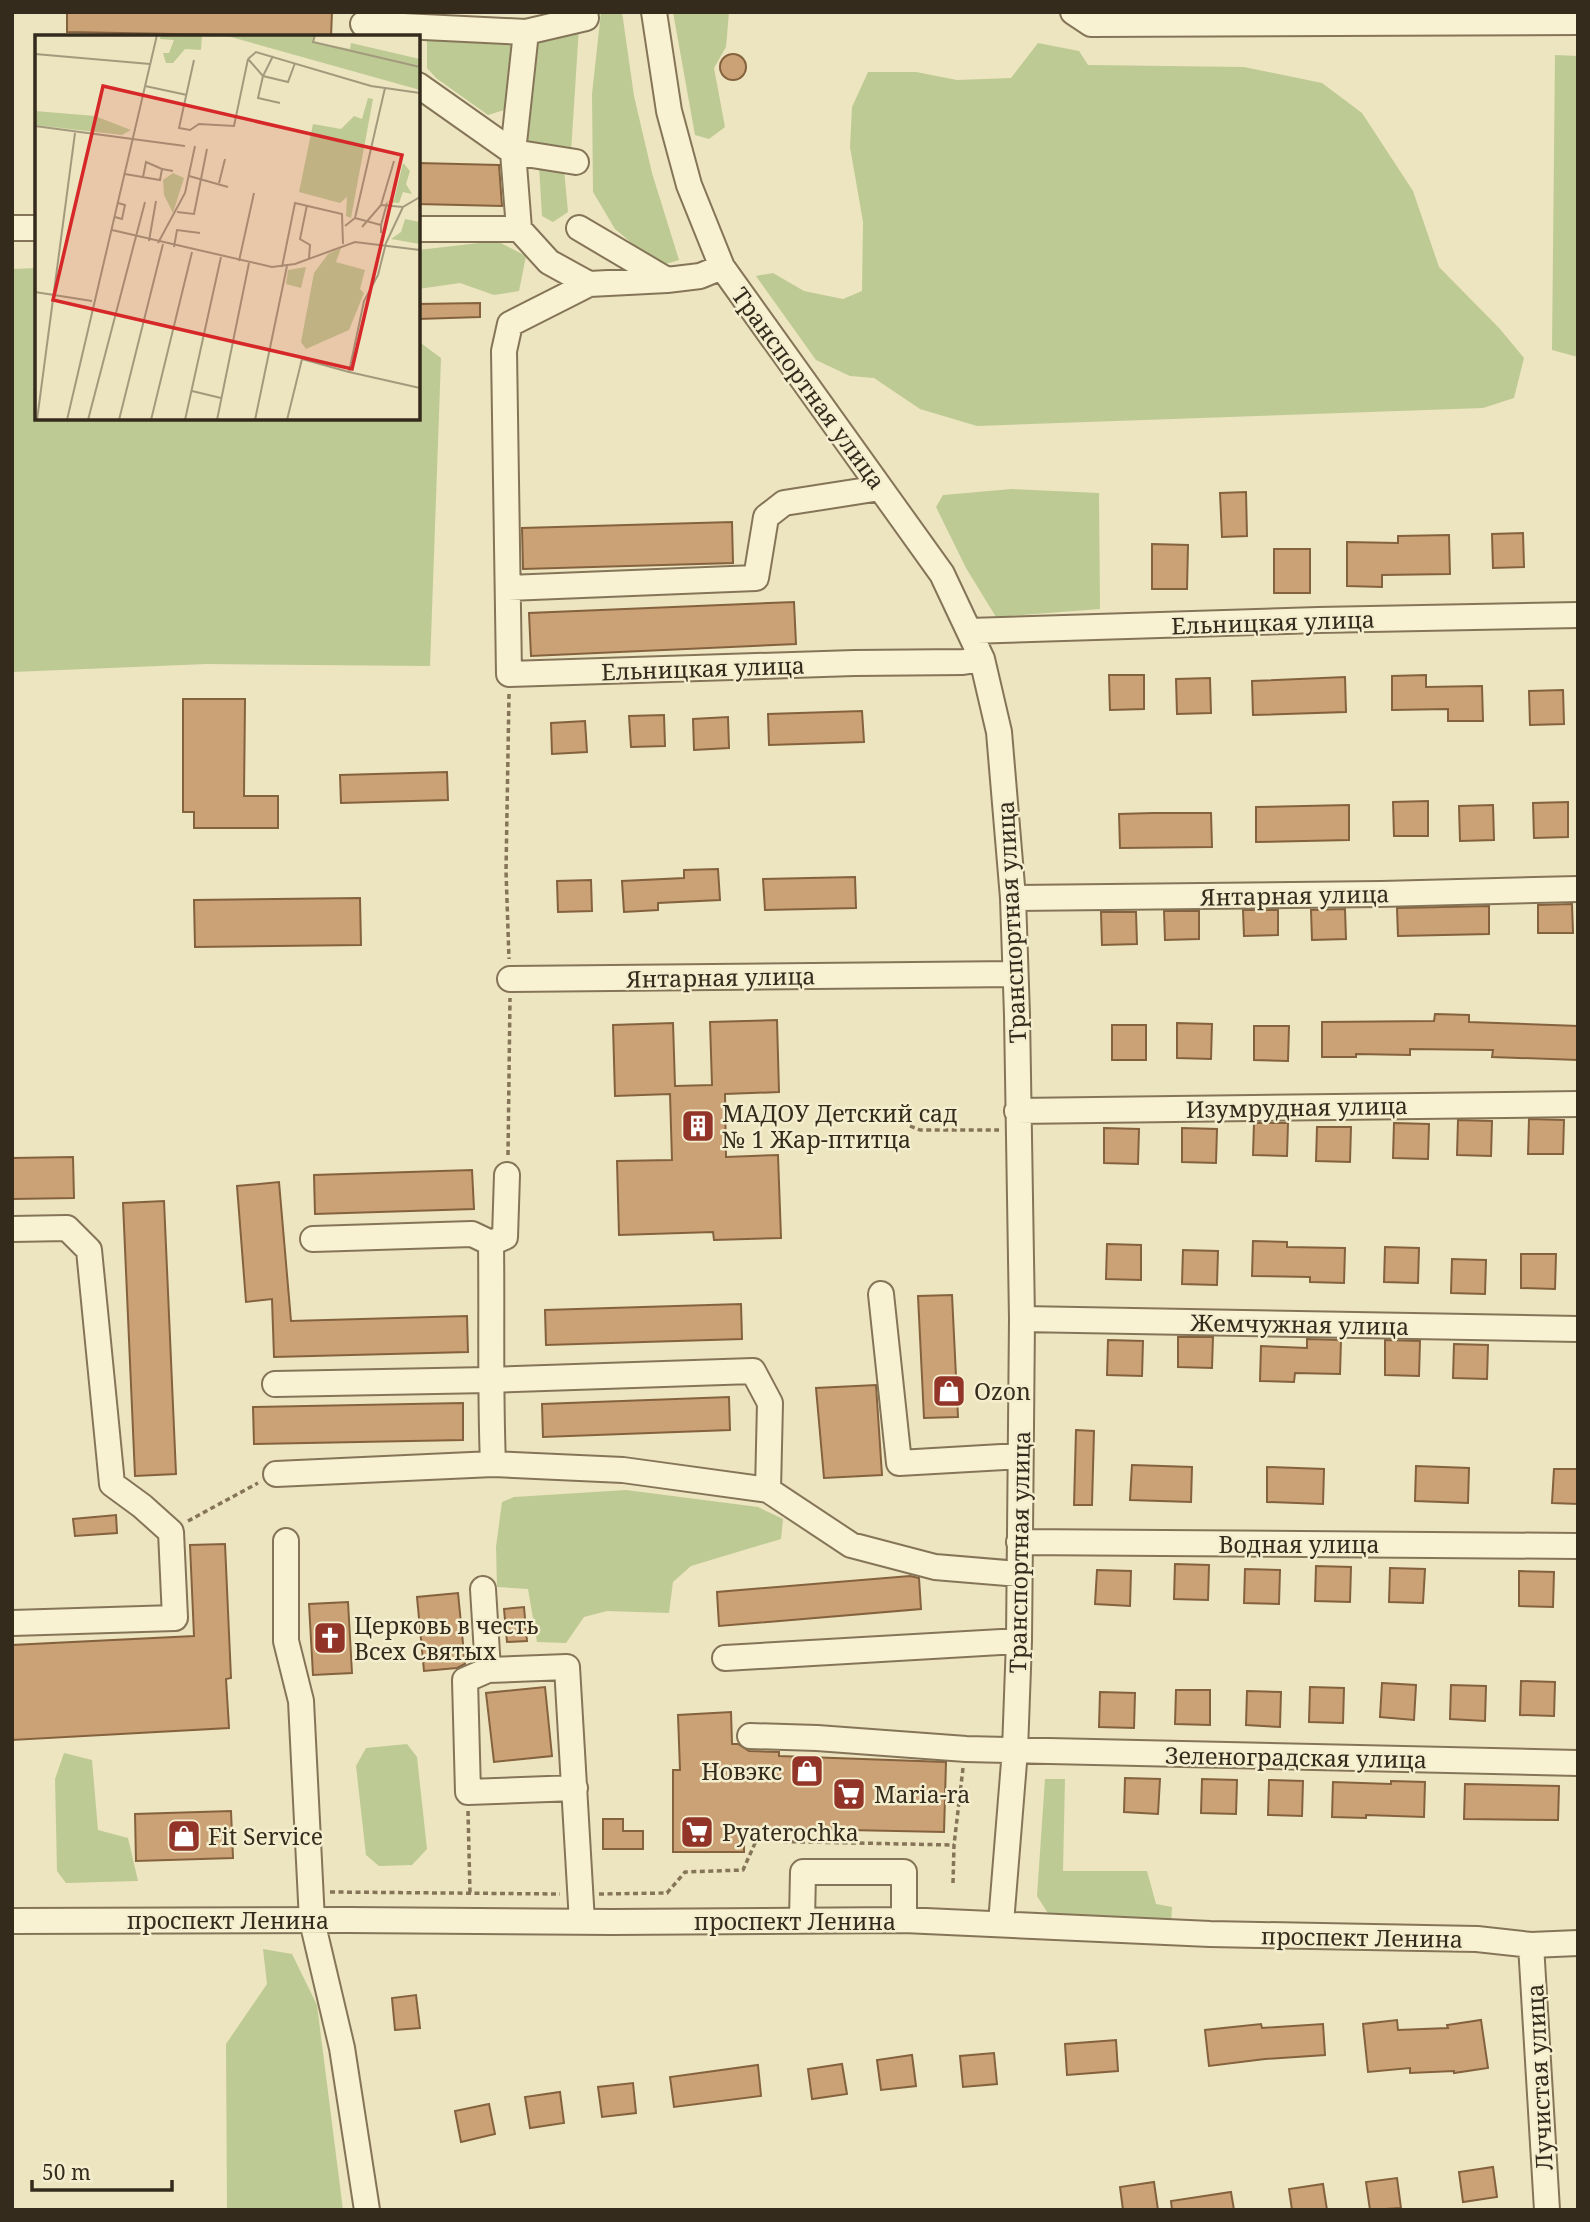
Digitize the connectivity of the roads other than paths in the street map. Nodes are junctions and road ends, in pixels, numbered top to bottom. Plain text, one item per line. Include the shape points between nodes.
1 (654, 12) edge
2 (1073, 12) edge
3 (586, 18) dead end
4 (1578, 22) edge
5 (365, 24) edge
6 (526, 32) junction
7 (420, 86) edge
8 (513, 152) junction
9 (576, 162) dead end
10 (12, 228) edge
11 (35, 228) edge
12 (579, 228) dead end
13 (420, 229) edge
14 (519, 229) junction
15 (722, 267) junction
16 (667, 280) junction
17 (589, 284) junction
18 (880, 488) junction
19 (508, 588) junction
20 (1578, 615) edge
21 (969, 631) junction
22 (982, 659) junction
23 (1578, 889) edge
24 (1013, 898) junction
25 (1015, 974) junction
26 (510, 979) road end
27 (1578, 1104) edge
28 (1011, 1121) junction
29 (507, 1175) road end
30 (12, 1229) edge
31 (313, 1239) dead end
32 (491, 1243) junction
33 (881, 1294) dead end
34 (1023, 1319) junction
35 (1578, 1329) edge
36 (489, 1380) junction
37 (275, 1384) dead end
38 (1020, 1456) junction
39 (493, 1464) junction
40 (276, 1474) road end
41 (768, 1490) junction
42 (285, 1541) dead end
43 (1019, 1542) junction
44 (1578, 1546) edge
45 (1019, 1574) junction
46 (483, 1589) dead end
47 (12, 1623) edge
48 (1019, 1641) junction
49 (725, 1658) dead end
50 (488, 1670) junction
51 (750, 1736) dead end
52 (1014, 1750) junction
53 (1578, 1763) edge
54 (575, 1788) junction
55 (802, 1920) junction
56 (904, 1920) junction
57 (12, 1921) edge
58 (312, 1921) junction
59 (582, 1922) junction
60 (1001, 1923) junction
61 (1578, 1944) edge
62 (1531, 1945) junction
63 (367, 2210) edge
64 (1547, 2210) edge

1 - 15 street, Транспортная улица via 669,111 690,185
2 - 4 street via 1091,24
3 - 6 street
5 - 6 street
6 - 8 street
7 - 8 street
8 - 9 street
8 - 14 street
10 - 11 street
12 - 16 street
13 - 14 street
14 - 17 street via 549,262
15 - 16 street via 700,276
15 - 18 street, Транспортная улица
16 - 17 street
17 - 19 street via 510,324 504,351
18 - 19 street via 784,503 766,517 756,578
18 - 21 street, Транспортная улица via 942,573
19 - 22 street, Ельницкая улица via 509,674
20 - 21 street, Ельницкая улица
21 - 22 street, Транспортная улица
22 - 24 street, Транспортная улица via 999,732
23 - 24 street, Янтарная улица
24 - 25 street, Транспортная улица
25 - 26 street, Янтарная улица
25 - 28 street, Транспортная улица
27 - 28 street, Изумрудная улица
28 - 34 street, Транспортная улица
29 - 32 street via 505,1237
30 - 47 street via 66,1228 89,1250 112,1484 171,1532 175,1618
31 - 32 street via 472,1234
32 - 36 street
33 - 38 street via 899,1463
34 - 35 street, Жемчужная улица
34 - 38 street, Транспортная улица
36 - 37 street
36 - 39 street
36 - 41 street via 753,1371 770,1403
38 - 43 street, Транспортная улица
39 - 40 street
39 - 41 street via 623,1470
41 - 45 street via 851,1545 935,1567
42 - 58 street via 286,1641 300,1701
43 - 44 street, Водная улица
43 - 45 street, Транспортная улица
45 - 48 street, Транспортная улица
46 - 50 street
48 - 49 street
48 - 52 street, Транспортная улица
50 - 54 street via 567,1667
50 - 54 street via 465,1680 468,1792
51 - 52 street, Зеленоградская улица
52 - 53 street, Зеленоградская улица
52 - 60 street, Транспортная улица
54 - 59 street
55 - 56 street, проспект Ленина
55 - 56 street via 803,1872 904,1872
55 - 59 street, проспект Ленина
56 - 60 street, проспект Ленина
57 - 58 street, проспект Ленина
58 - 59 street, проспект Ленина
58 - 63 street via 342,2048
60 - 62 street, проспект Ленина via 1210,1934 1477,1939
61 - 62 street, проспект Ленина
62 - 64 street, Лучистая улица

